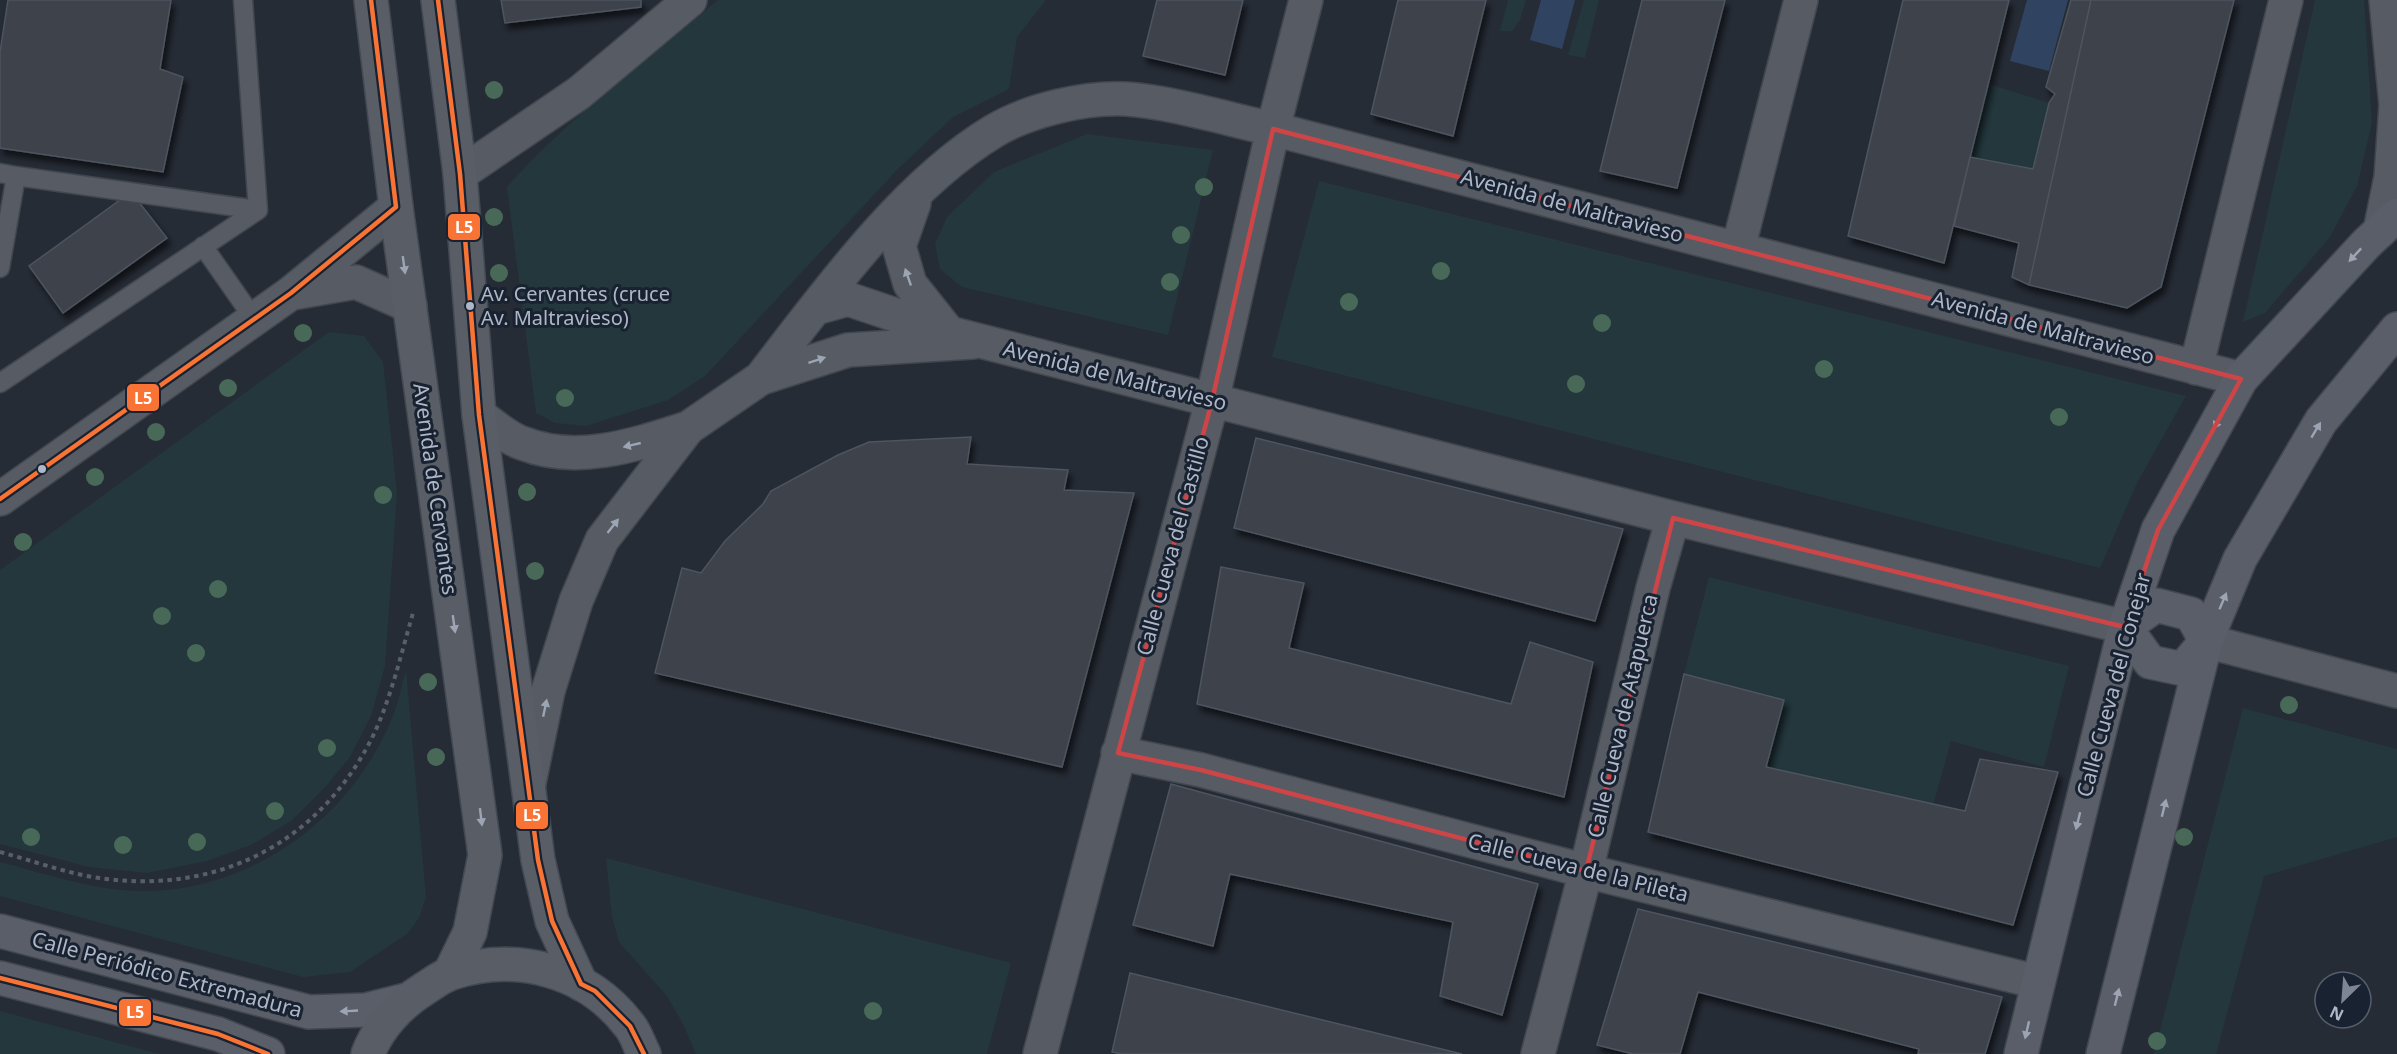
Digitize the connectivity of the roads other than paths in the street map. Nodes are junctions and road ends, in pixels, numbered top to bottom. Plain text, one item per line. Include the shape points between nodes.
1 (243, 0) edge
2 (371, 0) edge
3 (438, 0) edge
4 (690, 0) edge
5 (1306, 0) edge
6 (1801, 0) edge
7 (2286, 0) edge
8 (2386, 0) edge
9 (2396, 105) edge
10 (1273, 129) junction
11 (8, 174) edge
12 (460, 174) junction
13 (919, 188) junction
14 (396, 207) junction
15 (258, 210) junction
16 (2388, 223) edge
17 (203, 246) junction
18 (1738, 249) junction
19 (0, 268) edge
20 (291, 293) junction
21 (410, 306) junction
22 (816, 308) junction
23 (254, 320) junction
24 (2397, 329) edge
25 (963, 337) junction
26 (2196, 368) junction
27 (761, 378) junction
28 (2241, 379) junction
29 (0, 383) edge
30 (1212, 401) junction
31 (479, 415) junction
32 (688, 428) junction
33 (0, 499) edge
34 (1673, 518) junction
35 (2125, 627) junction
36 (2206, 641) junction
37 (2397, 691) edge
38 (1118, 753) junction
39 (528, 785) junction
40 (1586, 872) junction
41 (0, 931) edge
42 (450, 973) junction
43 (0, 978) edge
44 (2038, 982) junction
45 (581, 984) junction
46 (406, 1000) junction
47 (268, 1054) edge
48 (368, 1054) edge
49 (644, 1054) edge
50 (1040, 1054) edge
51 (1538, 1054) edge
52 (2021, 1054) edge
53 (2103, 1054) edge

1 - 15 lane
2 - 14 main road, Avenida de Cervantes
3 - 12 main road
4 - 12 street via 579,93
5 - 10 street, Calle Cueva del Castillo
6 - 18 street
7 - 26 street
8 - 9 street
9 - 16 street
10 - 13 street, Avenida de Maltravieso via 1125,99 1058,105 995,130
10 - 18 street, Avenida de Maltravieso
10 - 30 street, Calle Cueva del Castillo
11 - 15 lane
11 - 19 lane
12 - 31 main road
13 - 22 street, Avenida de Maltravieso
25 -> 13 street via 910,284 899,246
14 - 20 street
14 -> 21 main road, Avenida de Cervantes
15 - 17 lane
16 -> 28 main road, Calle Cueva del Conejar
17 - 23 lane
17 - 29 lane
18 - 26 street, Avenida de Maltravieso
20 - 21 street via 356,282
20 - 23 street
21 -> 42 main road, Avenida de Cervantes via 485,855 470,932
22 - 25 street, Avenida de Maltravieso via 848,299
22 - 27 street, Avenida de Maltravieso
23 - 33 street
36 -> 24 main road via 2240,559 2321,421
27 -> 25 street, Avenida de Maltravieso via 848,350
25 - 30 street, Avenida de Maltravieso
26 - 28 street, Avenida de Maltravieso
27 - 32 street, Avenida de Maltravieso
28 -> 35 main road, Calle Cueva del Conejar via 2158,530
30 - 34 street, Avenida de Maltravieso
30 - 38 street, Calle Cueva del Castillo
32 -> 31 street, Avenida de Maltravieso via 635,445 576,455 521,443
31 - 39 main road
39 -> 32 street, Avenida de Maltravieso via 548,691 576,601 602,540
34 - 35 street, Avenida de Maltravieso
34 - 40 street, Calle Cueva de Atapuerca
35 - 36 main road via 2156,605 2191,614
35 - 36 main road via 2150,662 2183,669
35 -> 44 main road, Calle Cueva del Conejar
36 - 37 street
53 -> 36 main road
38 - 40 street, Calle Cueva de la Pileta via 1201,770
38 - 50 street, Calle Cueva del Castillo
39 - 45 main road via 538,860 552,921
40 - 44 street, Calle Cueva de la Pileta
40 - 51 street, Calle Cueva de Atapuerca
46 -> 41 main road, Calle Periódico Extremadura via 366,1010 309,1012
42 - 45 main road via 500,963 550,969
42 - 46 main road
43 - 47 main road, Calle Periódico Extremadura via 218,1034
44 -> 52 main road, Calle Cueva del Conejar
45 - 49 main road via 595,991 630,1026
46 - 48 main road via 374,1039

